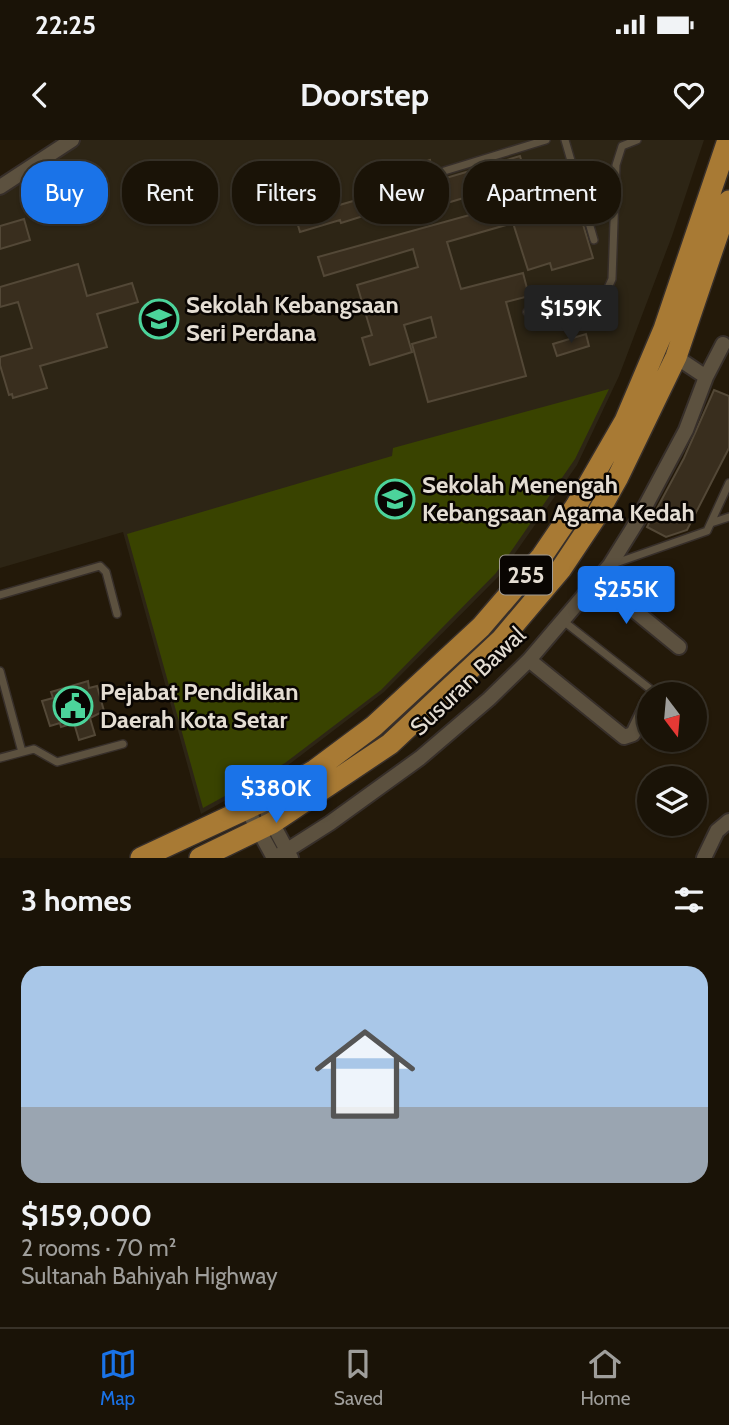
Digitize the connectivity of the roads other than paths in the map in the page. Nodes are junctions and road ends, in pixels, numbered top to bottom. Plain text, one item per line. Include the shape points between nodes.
1 (72, 140) edge
2 (546, 140) edge
3 (565, 140) edge
4 (637, 140) edge
5 (725, 145) edge
6 (449, 170) edge
7 (0, 187) edge
8 (729, 201) edge
9 (594, 240) dead end
10 (527, 312) dead end
11 (723, 344) dead end
12 (676, 357) junction
13 (706, 377) junction
14 (729, 483) edge
15 (729, 517) edge
16 (711, 523) junction
17 (610, 565) junction
18 (596, 579) junction
19 (0, 595) edge
20 (117, 614) dead end
21 (562, 620) junction
22 (679, 647) dead end
23 (529, 660) junction
24 (0, 671) edge
25 (637, 683) edge
26 (637, 726) edge
27 (123, 744) dead end
28 (22, 751) junction
29 (0, 758) edge
30 (254, 805) junction
31 (729, 821) edge
32 (266, 826) junction
33 (282, 856) edge
34 (141, 858) edge
35 (200, 858) edge
36 (704, 858) edge

1 - 7 street
2 - 6 lane
3 - 9 lane
4 - 10 lane via 622,146 616,165 612,279 607,290
5 - 30 main road, 255 via 664,329 625,421 542,556 481,626 401,703 315,770
8 - 12 main road, 255
11 - 13 street, Susuran Bawal
12 - 13 street
12 - 32 main road, 255 via 595,518 524,614 390,744
13 - 17 street, Susuran Bawal via 671,460
14 - 16 lane
15 - 16 lane
16 - 17 lane via 699,535
17 - 18 street, Susuran Bawal
18 - 21 street, Susuran Bawal
18 - 22 street
19 - 20 lane via 100,566 106,572
21 - 23 street, Susuran Bawal
21 - 25 lane
23 - 26 street via 624,737 633,734
23 - 33 street, Susuran Bawal via 420,758
24 - 28 lane
27 - 28 lane via 57,762 37,750
28 - 29 lane
30 - 32 street
30 - 34 main road, 255
31 - 36 street via 717,831
32 - 33 street
32 - 35 main road, 255

